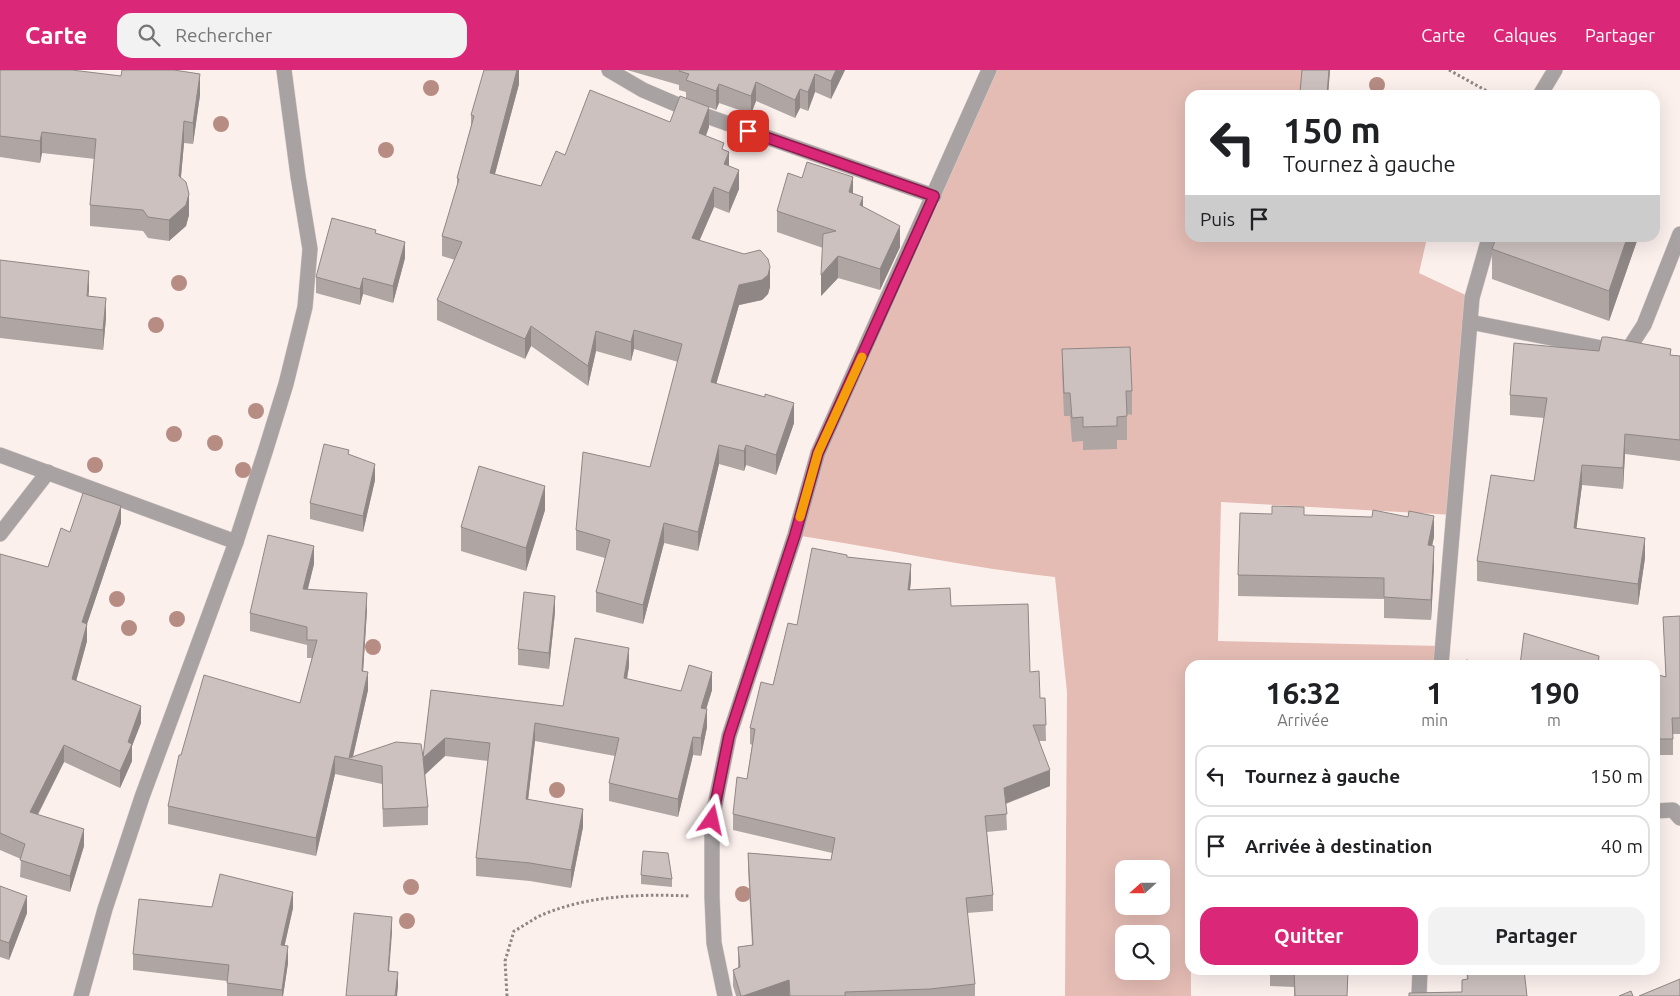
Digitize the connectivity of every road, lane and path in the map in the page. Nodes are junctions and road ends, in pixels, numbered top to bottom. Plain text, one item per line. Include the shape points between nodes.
1 (284, 70) edge
2 (609, 70) edge
3 (989, 70) edge
4 (1449, 70) edge
5 (1554, 70) edge
6 (1485, 90) edge
7 (1543, 90) edge
8 (934, 196) junction
9 (1680, 234) edge
10 (1488, 242) edge
11 (1470, 322) junction
12 (0, 455) edge
13 (48, 472) junction
14 (0, 534) edge
15 (236, 542) junction
16 (1441, 660) edge
17 (1660, 811) edge
18 (1680, 818) edge
19 (712, 897) junction
20 (1420, 975) edge
21 (81, 996) edge
22 (507, 996) edge
23 (725, 996) edge
24 (1420, 996) edge

1 - 15 street via 310,248 305,307 286,384
2 - 8 street via 643,90 692,111
3 - 8 street
4 - 6 path
5 - 7 street
8 - 19 street via 818,453 795,535 729,736 712,820
9 - 11 street via 1644,325 1629,348 1602,348
10 - 11 street via 1472,298
11 - 16 street
12 - 13 street
13 - 14 street
13 - 15 street
15 - 21 street via 142,797
17 - 18 street via 1673,810
19 - 22 path via 652,895 595,899 544,914 514,931 505,960
19 - 23 street via 714,943
20 - 24 street

